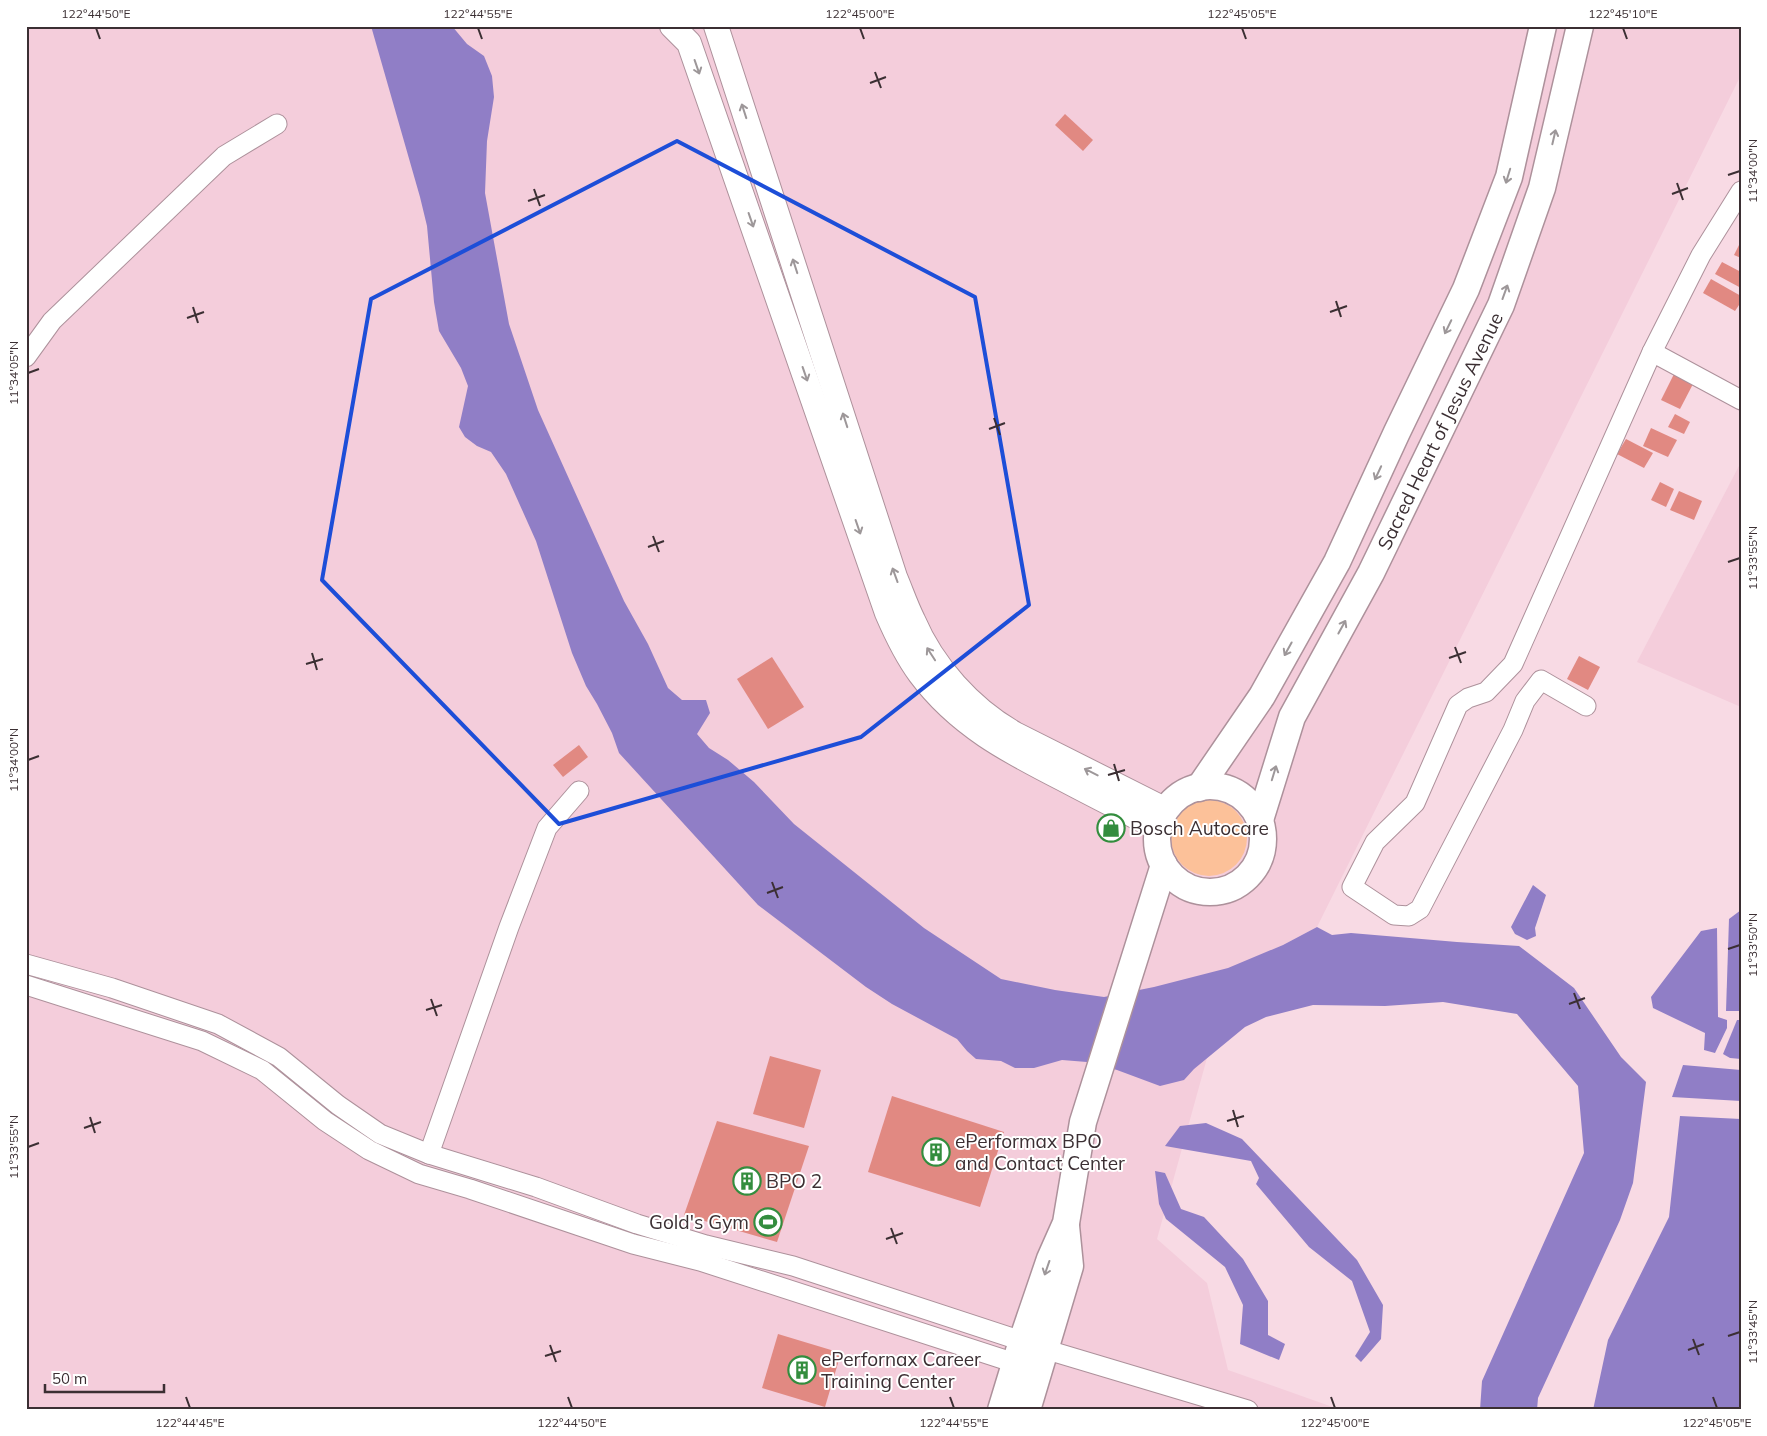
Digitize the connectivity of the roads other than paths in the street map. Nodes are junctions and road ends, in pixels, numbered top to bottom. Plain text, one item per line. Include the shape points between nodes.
1 (672, 26) edge
2 (716, 26) edge
3 (1543, 26) edge
4 (1580, 26) edge
5 (1536, 59) junction
6 (1570, 66) junction
7 (277, 124) dead end
8 (1741, 191) edge
9 (1652, 352) junction
10 (26, 357) edge
11 (1741, 400) edge
12 (1513, 664) junction
13 (1540, 680) junction
14 (1586, 706) dead end
15 (1199, 788) junction
16 (579, 791) dead end
17 (1162, 819) junction
18 (1260, 820) junction
19 (1164, 865) junction
20 (26, 964) edge
21 (26, 985) edge
22 (338, 1105) junction
23 (325, 1121) junction
24 (429, 1154) junction
25 (637, 1224) junction
26 (633, 1244) junction
27 (703, 1253) junction
28 (793, 1266) junction
29 (785, 1289) junction
30 (1027, 1351) junction
31 (1001, 1410) edge
32 (1026, 1410) edge
33 (1248, 1410) edge

1 -> 17 street via 689,43 887,613 910,659 942,699 986,737 1011,752
17 -> 2 street via 993,721 955,684 926,646 895,577
3 - 5 main road, Sacred Heart of Jesus Avenue
4 - 6 main road, Sacred Heart of Jesus Avenue
5 - 6 main road
5 -> 15 main road, Sacred Heart of Jesus Avenue via 1509,177 1466,289 1337,562 1262,696
18 -> 6 main road, Sacred Heart of Jesus Avenue via 1292,717 1371,574 1500,305 1542,188
7 - 10 street via 224,156 52,321
8 - 9 street via 1701,255
9 - 11 street
9 - 12 street
12 - 13 street
12 - 13 street via 1486,692 1458,705 1415,803 1375,842 1352,886 1394,915 1409,916 1420,909 1525,701
13 - 14 street
15 - 17 main road via 1175,800
15 - 18 main road via 1218,787 1235,792 1250,804
16 - 24 street via 547,828
17 - 19 main road via 1157,843
18 - 19 main road via 1264,837 1258,863 1247,877 1232,887 1216,892 1189,888
19 - 30 main road via 1083,1122 1066,1223 1070,1266
20 - 22 street via 112,988 218,1024 279,1057
21 - 23 street via 202,1040 262,1070
22 - 23 street
22 - 24 street via 380,1134
23 - 26 street via 369,1150 419,1174
24 - 25 street via 536,1187
25 - 26 street
25 - 27 street
26 - 27 street
27 - 28 street
27 - 29 street
28 - 29 street
28 - 30 street
29 - 30 street
30 - 31 main road
30 - 32 main road
30 - 33 street

